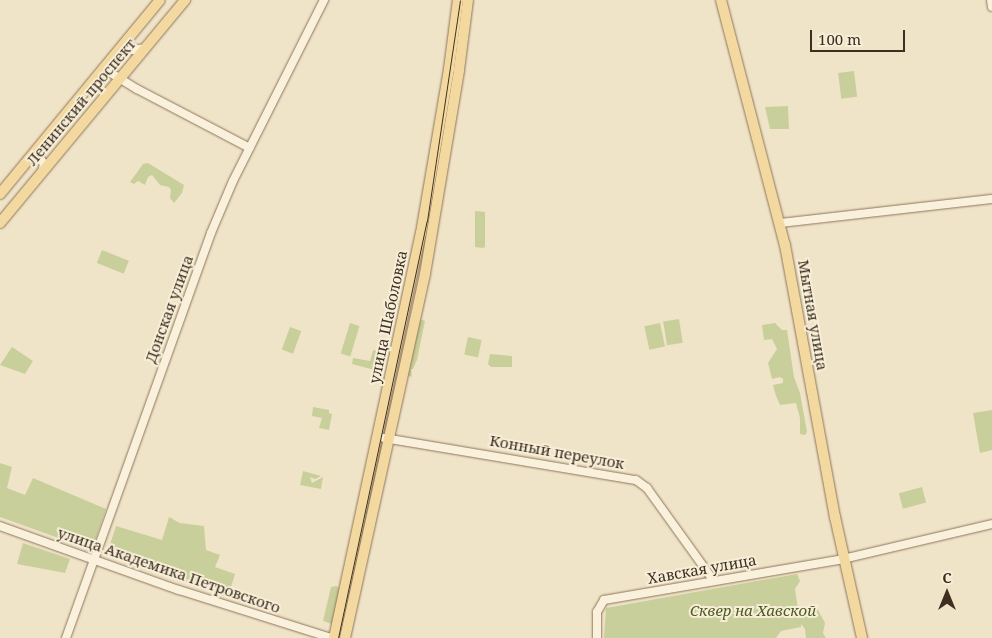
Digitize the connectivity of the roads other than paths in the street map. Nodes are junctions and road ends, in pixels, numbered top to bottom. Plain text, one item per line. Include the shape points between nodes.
1 (160, 0) edge
2 (185, 0) edge
3 (324, 0) edge
4 (458, 0) edge
5 (468, 0) edge
6 (721, 0) edge
7 (991, 0) edge
8 (992, 7) edge
9 (130, 35) junction
10 (146, 48) junction
11 (103, 68) junction
12 (120, 79) junction
13 (250, 148) junction
14 (28, 159) junction
15 (42, 172) junction
16 (0, 194) edge
17 (992, 199) edge
18 (0, 223) edge
19 (780, 223) junction
20 (378, 436) junction
21 (389, 438) junction
22 (400, 440) junction
23 (387, 453) junction
24 (992, 524) edge
25 (0, 526) edge
26 (844, 558) junction
27 (94, 560) junction
28 (713, 580) junction
29 (66, 638) edge
30 (333, 638) edge
31 (345, 638) edge
32 (597, 638) edge
33 (862, 638) edge

1 - 9 main road, Ленинский проспект
2 - 10 main road, Ленинский проспект
3 - 13 street, Донская улица
4 - 20 main road, улица Шаболовка via 450,69 422,225
5 - 21 main road, улица Шаболовка via 425,274
6 - 19 main road, Мытная улица
7 - 8 street
9 - 10 street via 128,44 133,50
9 - 11 main road, Ленинский проспект
10 - 12 main road, Ленинский проспект
11 - 12 street
11 - 14 main road, Ленинский проспект
12 - 13 street
12 - 15 main road, Ленинский проспект
13 - 27 street, Донская улица via 211,232
14 - 15 street via 40,158 44,164
14 - 16 main road, Ленинский проспект
15 - 18 main road, Ленинский проспект
17 - 19 street
19 - 26 main road, Мытная улица
20 - 21 street, Конный переулок
20 - 30 main road, улица Шаболовка
21 - 22 street, Конный переулок
21 - 23 main road, улица Шаболовка
22 - 23 street via 392,444
22 - 28 street, Конный переулок via 636,480 647,488
23 - 31 main road, улица Шаболовка
24 - 26 street, Хавская улица
25 - 27 street, улица Академика Петровского
26 - 28 street, Хавская улица
26 - 33 main road, Мытная улица
27 - 29 street, Донская улица
27 - 30 street, улица Академика Петровского
28 - 32 street, Хавская улица via 604,600 597,608

